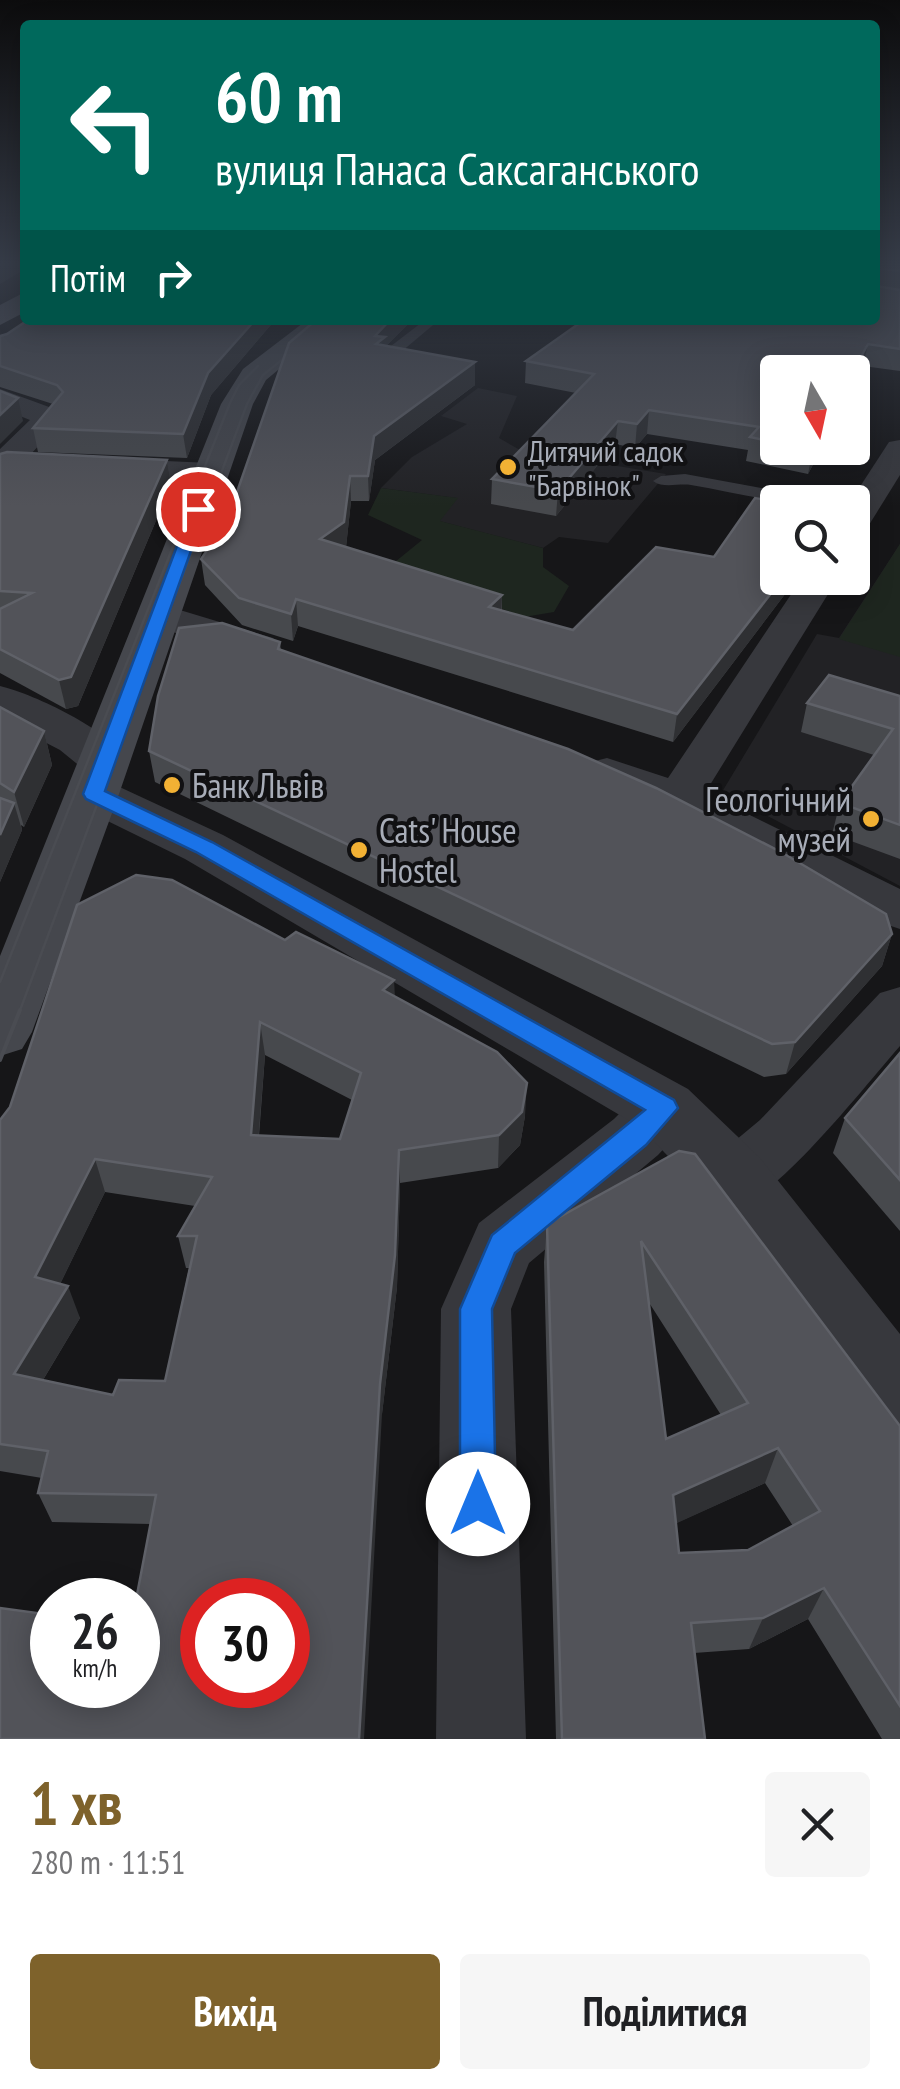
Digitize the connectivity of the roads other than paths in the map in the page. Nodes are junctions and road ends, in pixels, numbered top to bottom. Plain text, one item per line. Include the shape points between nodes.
1 (295, 344) edge
2 (403, 344) edge
3 (396, 350) edge
4 (0, 398) edge
5 (900, 449) edge
6 (1, 464) edge
7 (213, 469) junction
8 (661, 480) dead end
9 (760, 493) edge
10 (870, 495) edge
11 (809, 595) edge
12 (160, 616) junction
13 (301, 662) edge
14 (0, 700) edge
15 (573, 760) edge
16 (99, 778) junction
17 (678, 798) junction
18 (900, 911) edge
19 (900, 1008) edge
20 (0, 1032) edge
21 (664, 1108) junction
22 (735, 1179) junction
23 (900, 1398) edge
24 (480, 1739) edge

1 - 7 main road via 246,385
2 - 3 lane
4 - 6 street via 50,417
5 - 10 street
6 - 7 street
7 - 12 main road
8 - 9 lane
11 - 17 street
12 - 13 street
12 - 16 main road
14 - 16 street via 77,740
15 - 17 street
16 - 20 main road
16 - 21 street via 204,847
17 - 18 street
19 - 22 street via 782,1138
21 - 22 street
21 - 24 street via 503,1244 476,1309
22 - 23 street

